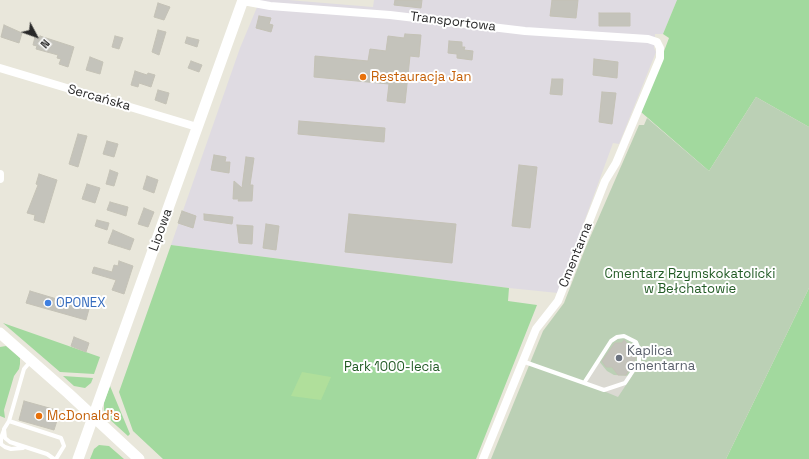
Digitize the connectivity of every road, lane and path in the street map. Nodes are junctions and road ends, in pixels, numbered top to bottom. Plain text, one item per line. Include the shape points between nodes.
1 (243, 1) edge
2 (660, 48) joint
3 (0, 68) edge
4 (197, 127) junction
5 (0, 174) edge
6 (0, 179) edge
7 (0, 334) edge
8 (32, 361) junction
9 (522, 361) junction
10 (584, 383) junction
11 (93, 416) junction
12 (9, 422) junction
13 (4, 429) junction
14 (25, 448) junction
15 (55, 459) edge
16 (78, 459) edge
17 (138, 459) edge
18 (483, 459) edge

1 - 2 street, Transportowa via 270,6 390,15 525,30 648,39 657,42
1 - 4 main road, Lipowa
2 - 9 street, Cmentarna via 660,58 606,181 558,301 536,329
3 - 4 street, Sercańska
4 - 11 main road, Lipowa
5 - 6 street
7 - 8 main road
8 - 11 main road
8 - 12 lane via 24,370
9 - 10 lane
9 - 18 street, Cmentarna
10 - 10 lane via 611,341 624,336 636,342 639,362 625,383 604,390
11 - 16 main road, Lipowa
11 - 17 main road
12 - 13 lane
12 - 15 lane via 62,438 64,446
13 - 14 lane via 5,438
13 - 14 lane via 1,444 10,449
14 - 15 lane

